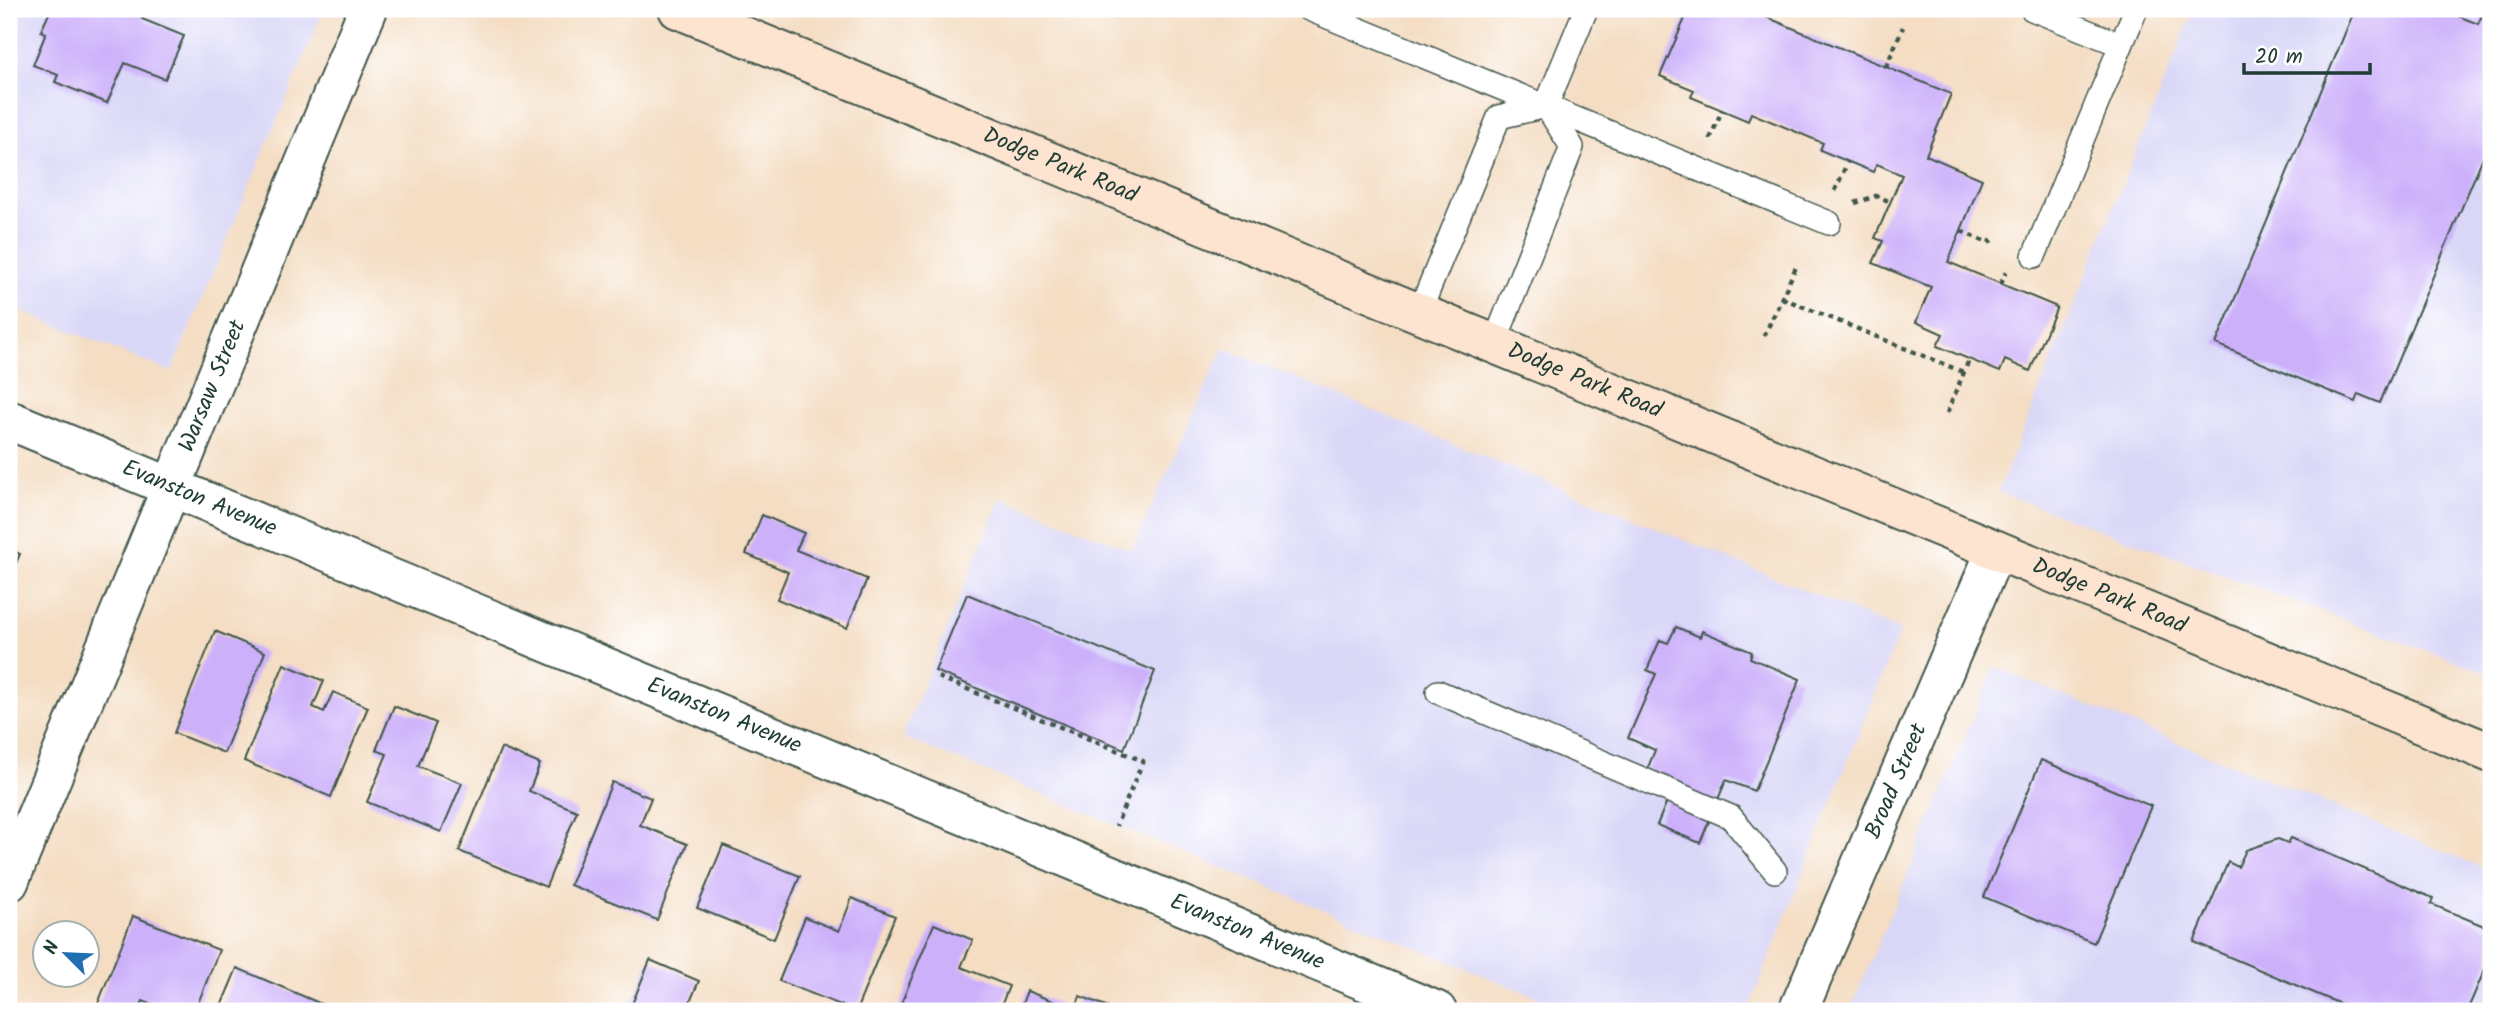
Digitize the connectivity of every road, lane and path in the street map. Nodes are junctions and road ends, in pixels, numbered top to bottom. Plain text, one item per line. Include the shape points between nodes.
1 (368, 9) edge
2 (678, 9) edge
3 (1309, 9) edge
4 (1586, 9) edge
5 (2032, 9) edge
6 (2136, 9) edge
7 (1903, 27) dead end
8 (2121, 46) junction
9 (1886, 67) dead end
10 (1546, 106) junction
11 (1722, 110) dead end
12 (1707, 146) dead end
13 (1847, 161) dead end
14 (1832, 198) dead end
15 (1891, 202) dead end
16 (1846, 206) dead end
17 (1829, 223) dead end
18 (1961, 231) dead end
19 (1993, 239) dead end
20 (2034, 256) dead end
21 (1797, 265) dead end
22 (1782, 298) junction
23 (1419, 313) junction
24 (1764, 336) dead end
25 (1494, 344) junction
26 (1969, 360) dead end
27 (1964, 372) junction
28 (1947, 413) dead end
29 (9, 420) edge
30 (171, 486) junction
31 (1996, 550) junction
32 (938, 677) dead end
33 (1438, 692) dead end
34 (2491, 753) edge
35 (1116, 826) dead end
36 (1776, 870) dead end
37 (9, 882) edge
38 (1437, 1011) edge
39 (1798, 1011) edge

1 - 30 street, Warsaw Street
2 - 23 street, Dodge Park Road
3 - 10 lane
4 - 10 lane
5 - 8 lane
6 - 8 lane
7 - 9 path
8 - 20 lane
10 - 17 lane
10 - 23 lane via 1499,117
10 - 25 lane via 1572,147
11 - 12 path
13 - 14 path
15 - 16 path via 1876,196
18 - 19 path via 1988,243
21 - 22 path
22 - 24 path
22 - 27 path
23 - 25 street, Dodge Park Road
25 - 31 street, Dodge Park Road
26 - 27 path
27 - 28 path
29 - 30 street, Evanston Avenue
30 - 37 street, Warsaw Street
30 - 38 street, Evanston Avenue
31 - 34 street, Dodge Park Road
31 - 39 street, Broad Street
32 - 35 path via 1143,761
33 - 36 lane via 1731,817

